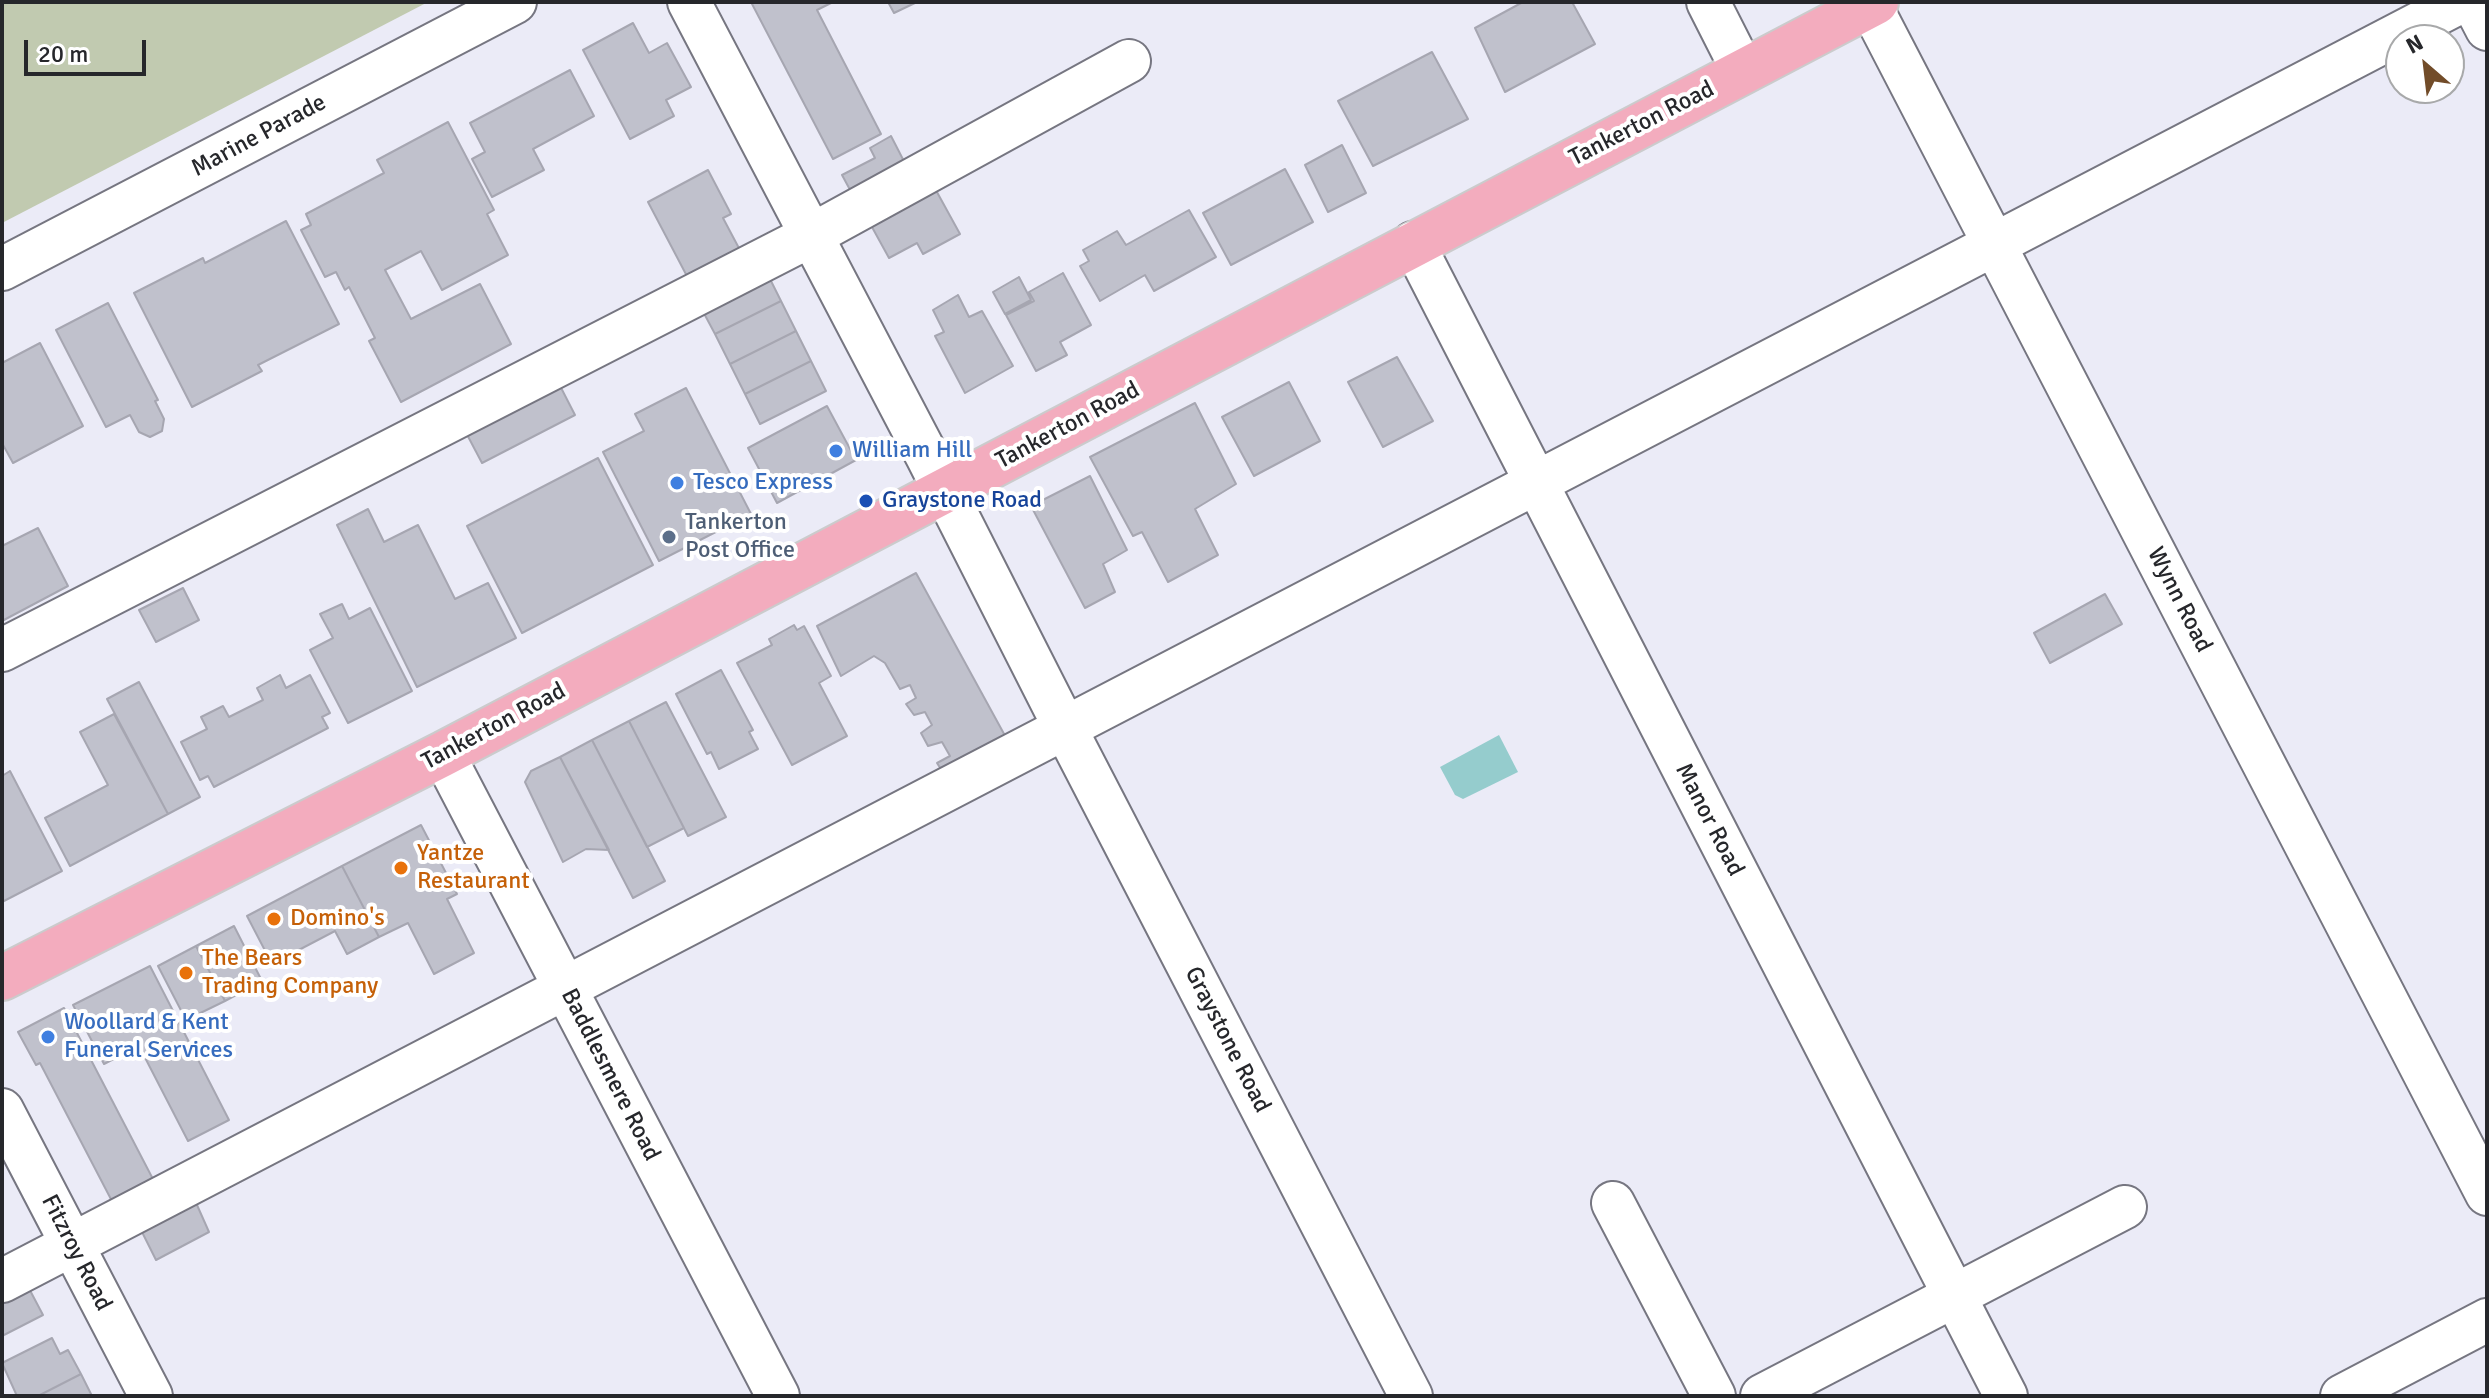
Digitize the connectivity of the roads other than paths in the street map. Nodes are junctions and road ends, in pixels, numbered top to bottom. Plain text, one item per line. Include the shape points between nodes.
1 (515, 2) edge
2 (689, 2) edge
3 (1708, 2) edge
4 (2460, 2) edge
5 (2473, 2) edge
6 (1873, 4) edge
7 (2487, 29) edge
8 (1129, 61) dead end
9 (1743, 71) junction
10 (810, 236) junction
11 (1413, 243) junction
12 (1995, 245) junction
13 (2, 269) edge
14 (1534, 482) junction
15 (945, 491) junction
16 (2, 650) edge
17 (1064, 726) junction
18 (443, 754) junction
19 (2, 978) edge
20 (565, 988) junction
21 (2, 1110) edge
22 (2487, 1194) edge
23 (1613, 1203) dead end
24 (2125, 1207) dead end
25 (72, 1245) junction
26 (2, 1281) edge
27 (1955, 1297) junction
28 (2487, 1320) edge
29 (151, 1396) edge
30 (778, 1396) edge
31 (1411, 1396) edge
32 (1714, 1396) edge
33 (1762, 1396) edge
34 (2006, 1396) edge
35 (2342, 1396) edge

1 - 13 street, Marine Parade
2 - 10 street, Graystone Road
3 - 9 street
4 - 12 street
5 - 7 street
6 - 9 main road, Tankerton Road
6 - 12 street, Wynn Road
8 - 10 street
9 - 11 main road, Tankerton Road
10 - 15 street, Graystone Road
10 - 16 street
11 - 14 street, Manor Road
11 - 15 main road, Tankerton Road
12 - 14 street
12 - 22 street, Wynn Road
14 - 17 street
14 - 27 street, Manor Road
15 - 17 street, Graystone Road
15 - 18 main road, Tankerton Road
17 - 20 street
17 - 31 street, Graystone Road
18 - 19 main road, Tankerton Road
18 - 20 street, Baddlesmere Road
20 - 25 street
20 - 30 street, Baddlesmere Road
21 - 25 street, Fitzroy Road
23 - 32 street
24 - 27 street
25 - 26 street
25 - 29 street, Fitzroy Road
27 - 33 street
27 - 34 street, Manor Road
28 - 35 street

